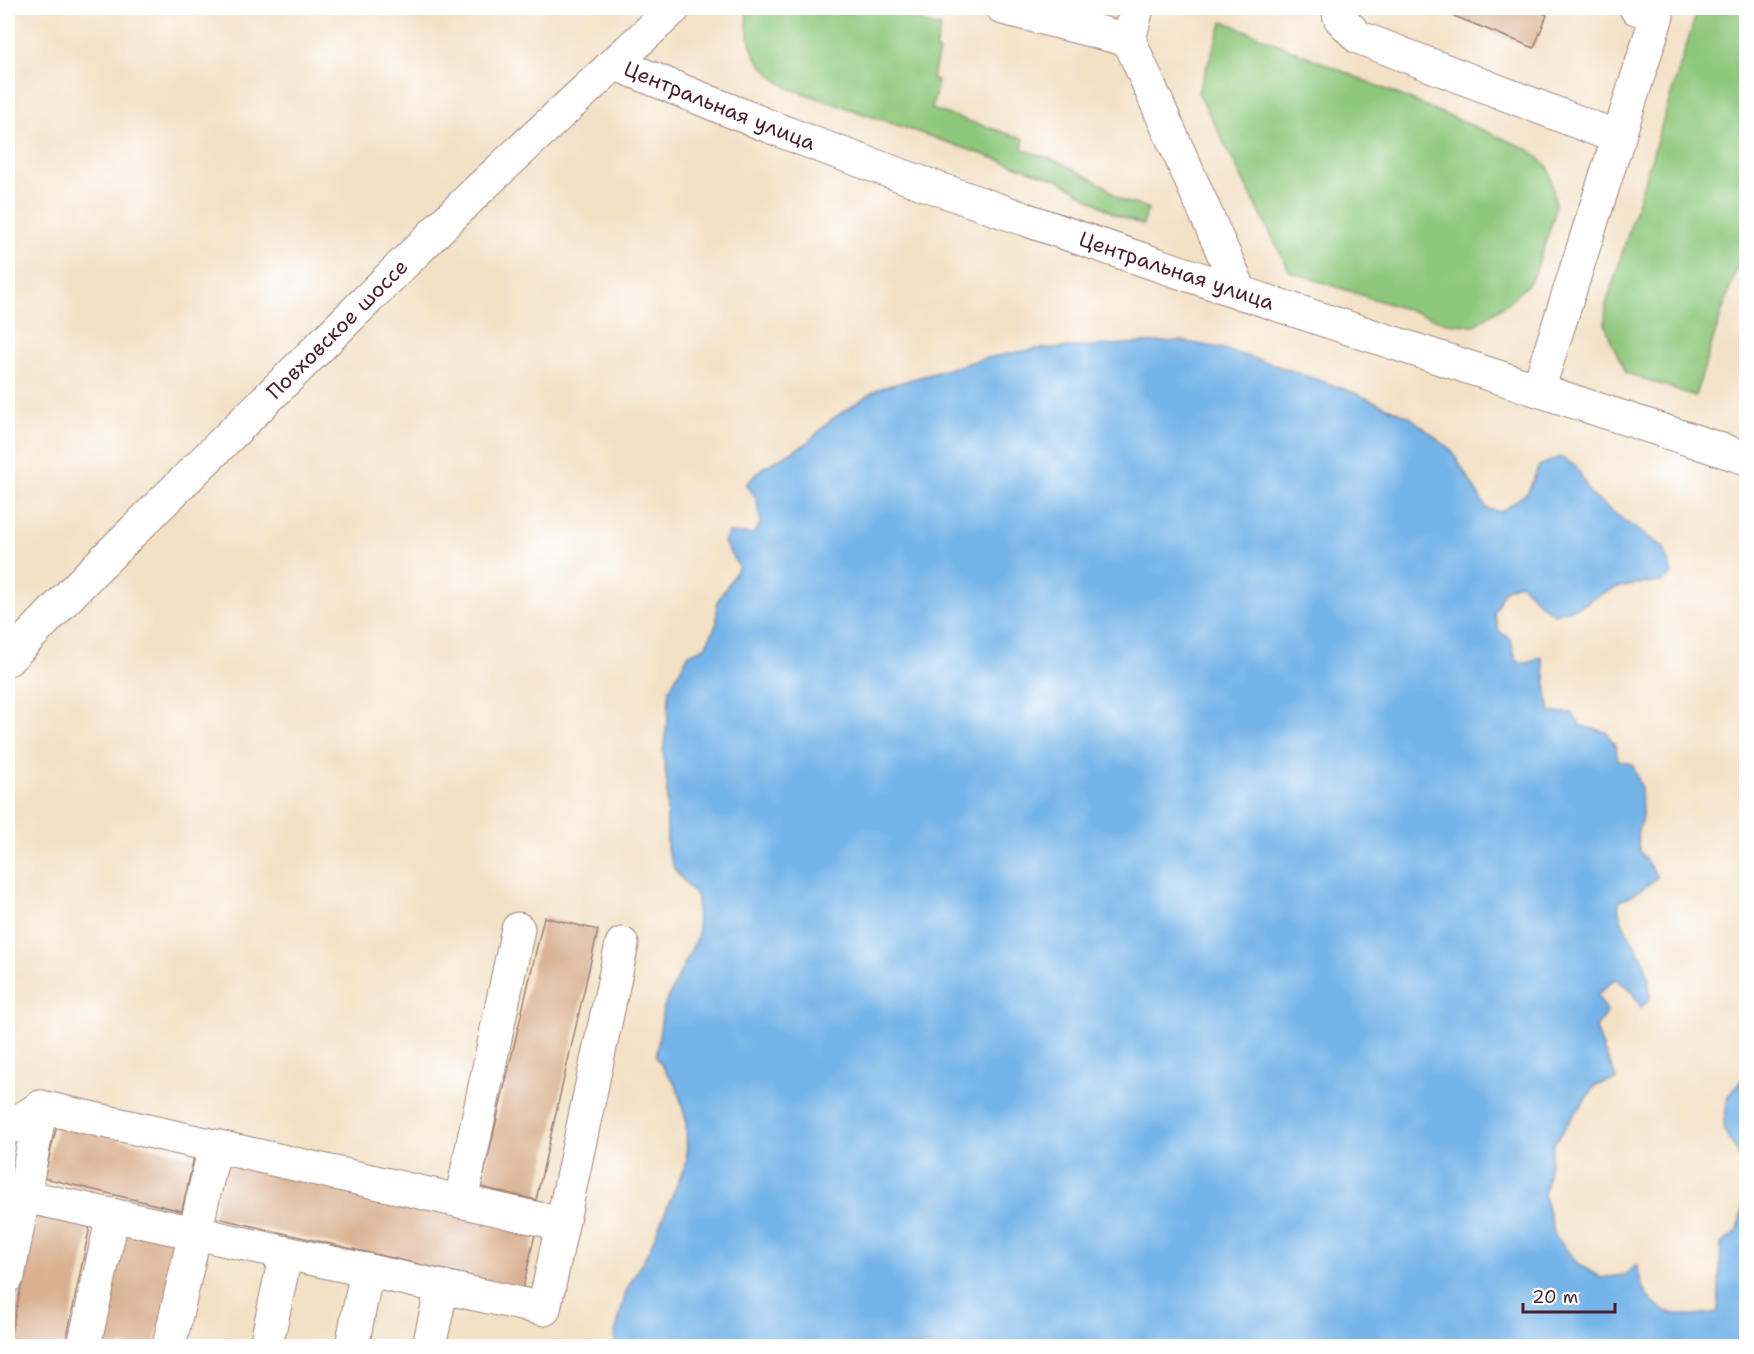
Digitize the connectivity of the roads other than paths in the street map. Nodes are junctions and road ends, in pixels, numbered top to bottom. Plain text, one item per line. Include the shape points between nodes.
1 (674, 8) edge
2 (1003, 8) edge
3 (1137, 8) edge
4 (1338, 8) edge
5 (1651, 10) edge
6 (1129, 40) junction
7 (614, 63) junction
8 (1619, 138) junction
9 (1241, 293) junction
10 (1538, 390) junction
11 (1746, 458) edge
12 (8, 659) edge
13 (518, 929) dead end
14 (622, 944) dead end
15 (41, 1107) junction
16 (8, 1128) edge
17 (215, 1146) junction
18 (16, 1193) edge
19 (461, 1201) junction
20 (113, 1215) junction
21 (562, 1224) junction
22 (195, 1233) junction
23 (286, 1253) junction
24 (367, 1270) junction
25 (8, 1275) edge
26 (442, 1287) junction
27 (84, 1347) edge
28 (169, 1347) edge
29 (266, 1347) edge
30 (352, 1347) edge
31 (429, 1347) edge

1 - 7 street, Повховское шоссе
2 - 6 street
3 - 6 street
4 - 8 street via 1340,18 1358,37
5 - 8 street
6 - 9 street
7 - 9 street, Центральная улица via 809,141
7 - 12 street, Повховское шоссе via 477,191
8 - 10 street
9 - 10 street, Центральная улица
10 - 11 street, Центральная улица
13 - 19 street
14 - 21 street
15 - 16 street
15 - 17 street
15 - 18 street
17 - 19 street
17 - 22 street
18 - 20 street
18 - 25 street
19 - 21 street
20 - 22 street
20 - 27 street
21 - 26 street via 544,1309
22 - 23 street
22 - 28 street
23 - 24 street
23 - 29 street
24 - 26 street
24 - 30 street
26 - 31 street

